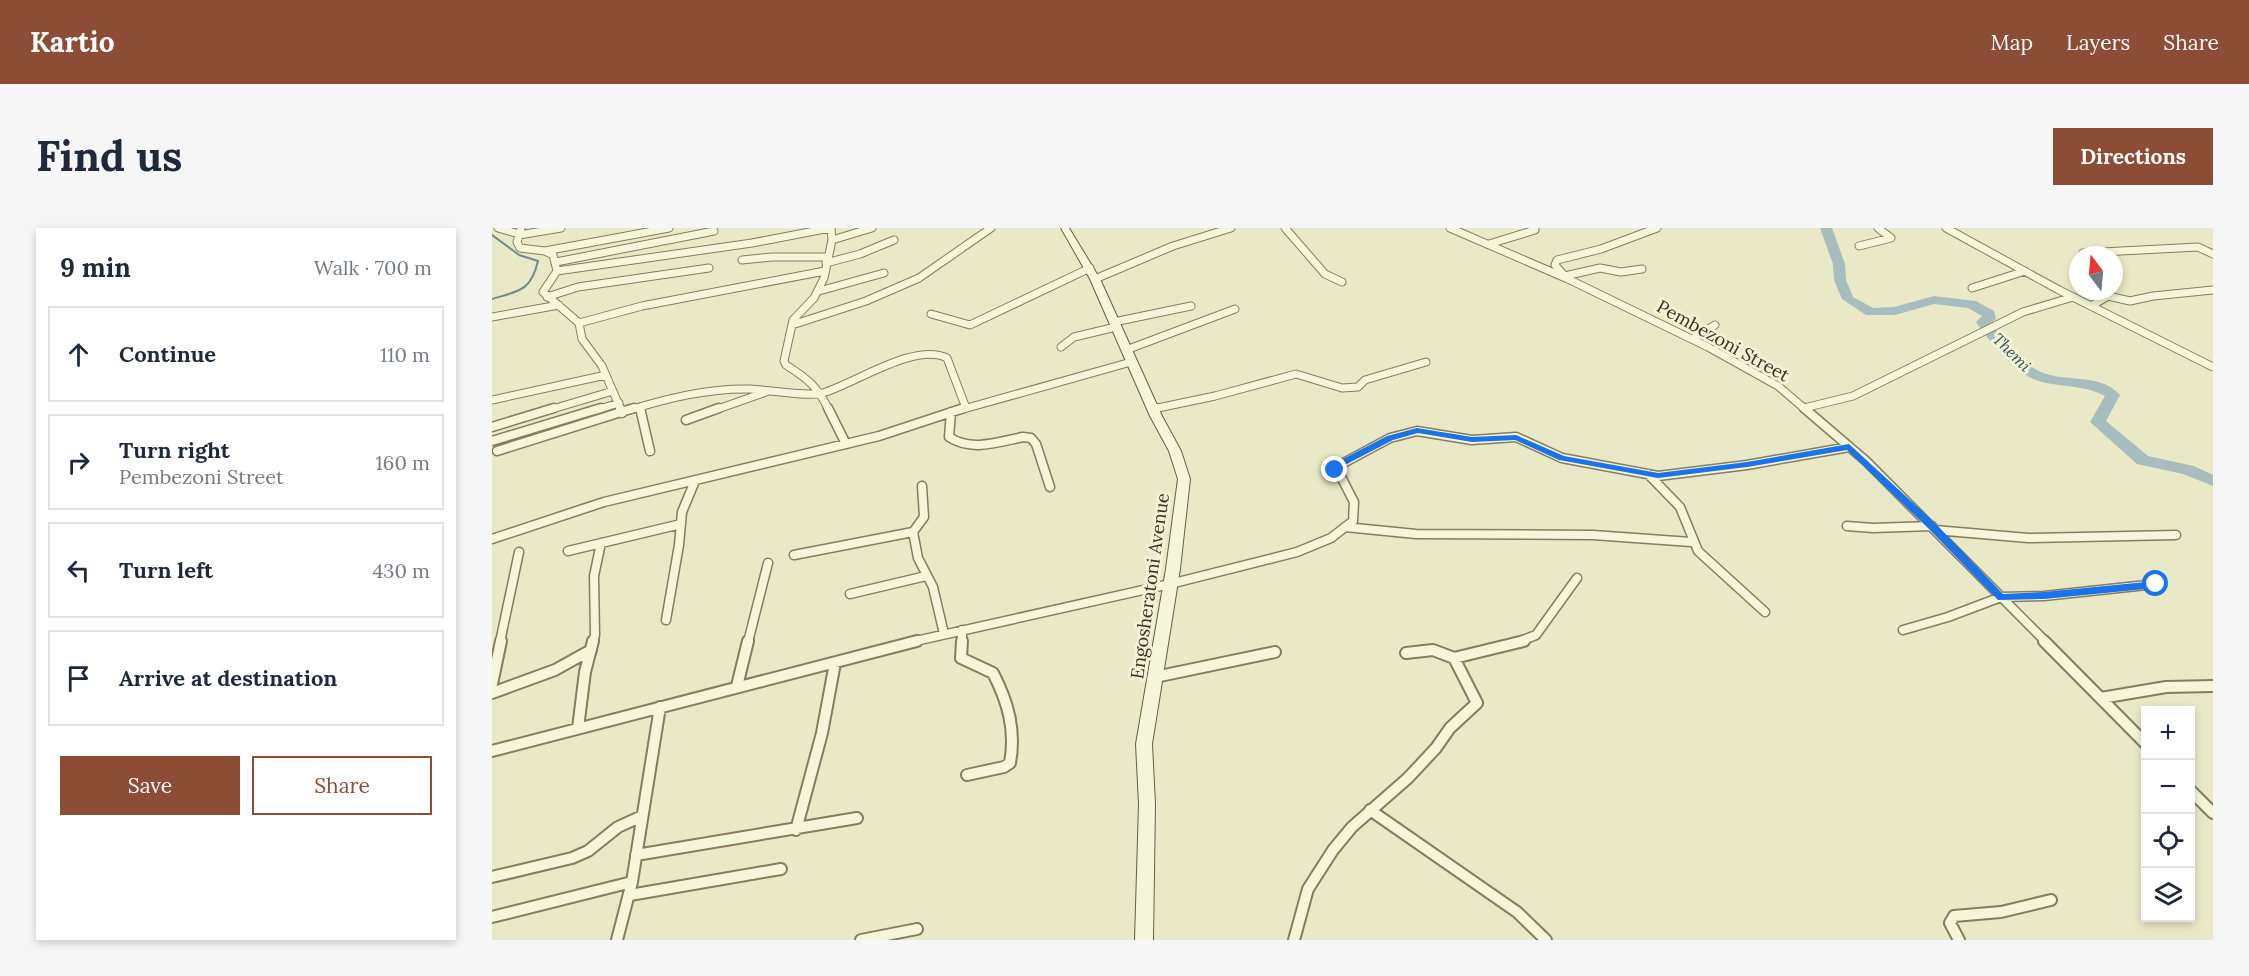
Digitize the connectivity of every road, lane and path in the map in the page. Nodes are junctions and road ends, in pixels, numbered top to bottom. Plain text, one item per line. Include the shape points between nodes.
1 (507, 228) edge
2 (561, 228) edge
3 (669, 228) edge
4 (830, 228) edge
5 (872, 228) edge
6 (991, 228) edge
7 (1065, 228) edge
8 (1231, 228) edge
9 (1285, 228) edge
10 (1450, 228) edge
11 (1535, 228) edge
12 (1657, 228) edge
13 (1878, 228) edge
14 (1946, 228) edge
15 (499, 229) edge
16 (714, 231) dead end
17 (492, 232) edge
18 (520, 233) edge
19 (832, 240) junction
20 (894, 240) dead end
21 (1489, 244) junction
22 (1859, 246) dead end
23 (545, 251) junction
24 (2123, 251) edge
25 (2213, 254) edge
26 (742, 260) dead end
27 (556, 262) junction
28 (826, 264) junction
29 (709, 268) dead end
30 (1642, 268) dead end
31 (557, 271) junction
32 (2025, 271) junction
33 (884, 273) dead end
34 (1092, 274) junction
35 (1567, 277) junction
36 (1342, 282) dead end
37 (1972, 288) dead end
38 (2213, 290) edge
39 (819, 291) junction
40 (2069, 295) edge
41 (547, 297) junction
42 (2069, 298) edge
43 (2079, 300) edge
44 (559, 305) junction
45 (1191, 306) dead end
46 (2091, 306) junction
47 (1235, 309) dead end
48 (931, 314) dead end
49 (492, 317) edge
50 (579, 323) junction
51 (792, 325) junction
52 (1115, 325) junction
53 (1715, 325) dead end
54 (1692, 339) junction
55 (1061, 347) dead end
56 (1129, 356) junction
57 (1426, 363) dead end
58 (2213, 367) edge
59 (606, 375) junction
60 (613, 391) junction
61 (768, 391) junction
62 (821, 394) junction
63 (492, 400) edge
64 (619, 403) junction
65 (640, 407) junction
66 (966, 408) junction
67 (1804, 408) junction
68 (1152, 409) junction
69 (951, 412) junction
70 (622, 413) junction
71 (686, 420) dead end
72 (492, 427) edge
73 (492, 441) edge
74 (846, 444) junction
75 (1849, 447) junction
76 (497, 451) dead end
77 (650, 451) dead end
78 (1648, 474) junction
79 (694, 481) junction
80 (922, 486) dead end
81 (1050, 487) dead end
82 (681, 524) junction
83 (1847, 526) dead end
84 (1345, 527) junction
85 (1934, 528) junction
86 (913, 532) junction
87 (2176, 536) dead end
88 (492, 539) edge
89 (1691, 542) junction
90 (601, 543) junction
91 (568, 551) dead end
92 (519, 552) dead end
93 (794, 555) dead end
94 (768, 562) dead end
95 (926, 576) junction
96 (1577, 578) dead end
97 (1170, 584) junction
98 (2156, 584) dead end
99 (850, 594) dead end
100 (2001, 597) junction
101 (1765, 612) dead end
102 (666, 620) dead end
103 (962, 630) junction
104 (1903, 630) dead end
105 (944, 634) junction
106 (591, 650) junction
107 (1275, 652) dead end
108 (1406, 653) dead end
109 (1454, 658) junction
110 (835, 663) junction
111 (1155, 677) junction
112 (492, 684) edge
113 (737, 686) junction
114 (2213, 686) edge
115 (492, 693) edge
116 (2101, 698) junction
117 (660, 707) junction
118 (578, 728) junction
119 (2141, 740) edge
120 (492, 751) edge
121 (967, 775) dead end
122 (2195, 795) edge
123 (1370, 810) junction
124 (2213, 813) edge
125 (642, 816) junction
126 (857, 818) dead end
127 (796, 830) junction
128 (636, 855) junction
129 (781, 869) dead end
130 (492, 877) edge
131 (631, 888) junction
132 (2051, 900) dead end
133 (492, 917) edge
134 (917, 929) dead end
135 (616, 940) edge
136 (861, 940) edge
137 (1143, 940) edge
138 (1294, 940) edge
139 (1546, 940) edge
140 (1959, 940) edge

1 - 15 street
2 - 18 street
3 - 23 street
4 - 19 street
4 - 31 street
5 - 19 street
6 - 51 street via 919,278 866,301
7 - 34 street, Engosheratoni Avenue
8 - 34 street
9 - 36 street via 1325,274
10 - 21 street, Pembezoni Street
11 - 21 street via 1529,234
12 - 35 street via 1557,260 1557,270
13 - 22 street via 1891,238
14 - 32 street
15 - 17 street
15 - 18 street
16 - 27 street
18 - 23 street via 520,248
19 - 28 street
20 - 28 street
21 - 35 street, Pembezoni Street
23 - 27 street
24 - 25 street via 2198,248
26 - 28 street
27 - 31 street
28 - 39 street
28 - 50 street
29 - 41 street via 578,287
30 - 35 street via 1621,272 1600,268
31 - 41 street via 543,290
32 - 37 street
32 - 40 street
33 - 39 street
34 - 48 street via 970,324
34 - 52 street, Engosheratoni Avenue
35 - 54 street, Pembezoni Street
38 - 46 street via 2130,301 2108,296
39 - 51 street
41 - 44 street
42 - 67 street via 2023,312 1853,396
43 - 46 street
44 - 49 street
44 - 50 street
45 - 52 street
46 - 58 street
47 - 56 street
50 - 59 street via 582,339
51 - 62 street via 784,361 810,380
52 - 55 street via 1074,337
52 - 56 street, Engosheratoni Avenue
53 - 54 street
54 - 67 street, Pembezoni Street via 1765,378
56 - 66 street
56 - 68 street, Engosheratoni Avenue
57 - 68 street via 1365,380 1358,387 1342,388 1296,374
59 - 60 street
59 - 63 street
60 - 64 street
60 - 72 street
61 - 62 street
61 - 65 street via 694,392
61 - 71 street
62 - 66 street via 909,358 937,353 947,358
62 - 74 street
64 - 70 street
64 - 73 street
65 - 70 street
65 - 77 street
66 - 69 street
67 - 75 street, Pembezoni Street
68 - 97 street, Engosheratoni Avenue via 1175,451 1184,479
69 - 74 street
69 - 81 street via 949,437 956,444 1031,438
70 - 76 street
74 - 79 street
75 - 78 street via 1671,476
75 - 85 street, Pembezoni Street
78 - 84 street via 1562,458 1516,437 1472,440 1417,430 1390,438 1336,466 1354,502 1353,520
78 - 89 street via 1676,501 1684,514
79 - 82 street
79 - 88 street via 566,513
80 - 86 street via 926,505 920,528
82 - 90 street
82 - 102 street
83 - 85 street
84 - 89 street via 1451,536 1554,534
84 - 97 street via 1331,538 1297,552
85 - 87 street via 2028,538
85 - 100 street, Pembezoni Street
86 - 93 street
86 - 95 street
89 - 101 street
90 - 91 street
90 - 106 street via 594,576 595,634
92 - 112 street
94 - 113 street
95 - 99 street
95 - 105 street via 933,587
96 - 109 street via 1536,637
97 - 103 street
97 - 111 street, Engosheratoni Avenue
98 - 100 street
100 - 104 street
100 - 116 street, Pembezoni Street
103 - 105 street
103 - 121 street via 961,658 993,672 1007,702 1013,743 1010,763
105 - 110 street
106 - 115 street via 555,670
106 - 118 street
107 - 111 street
108 - 109 street via 1433,650
109 - 123 street via 1476,700 1475,706 1450,728 1408,778
110 - 113 street
110 - 127 street via 822,733
111 - 137 street, Engosheratoni Avenue via 1144,744 1147,804
113 - 117 street
114 - 116 street via 2166,687
116 - 119 street, Pembezoni Street
117 - 118 street
117 - 125 street
118 - 120 street
122 - 124 street
123 - 138 street via 1333,850 1308,889
123 - 139 street via 1517,912
125 - 128 street
125 - 130 street via 572,858
126 - 127 street
127 - 128 street
128 - 131 street
129 - 131 street
131 - 133 street
131 - 135 street
132 - 140 street via 2001,912 1954,916 1950,923
134 - 136 street

